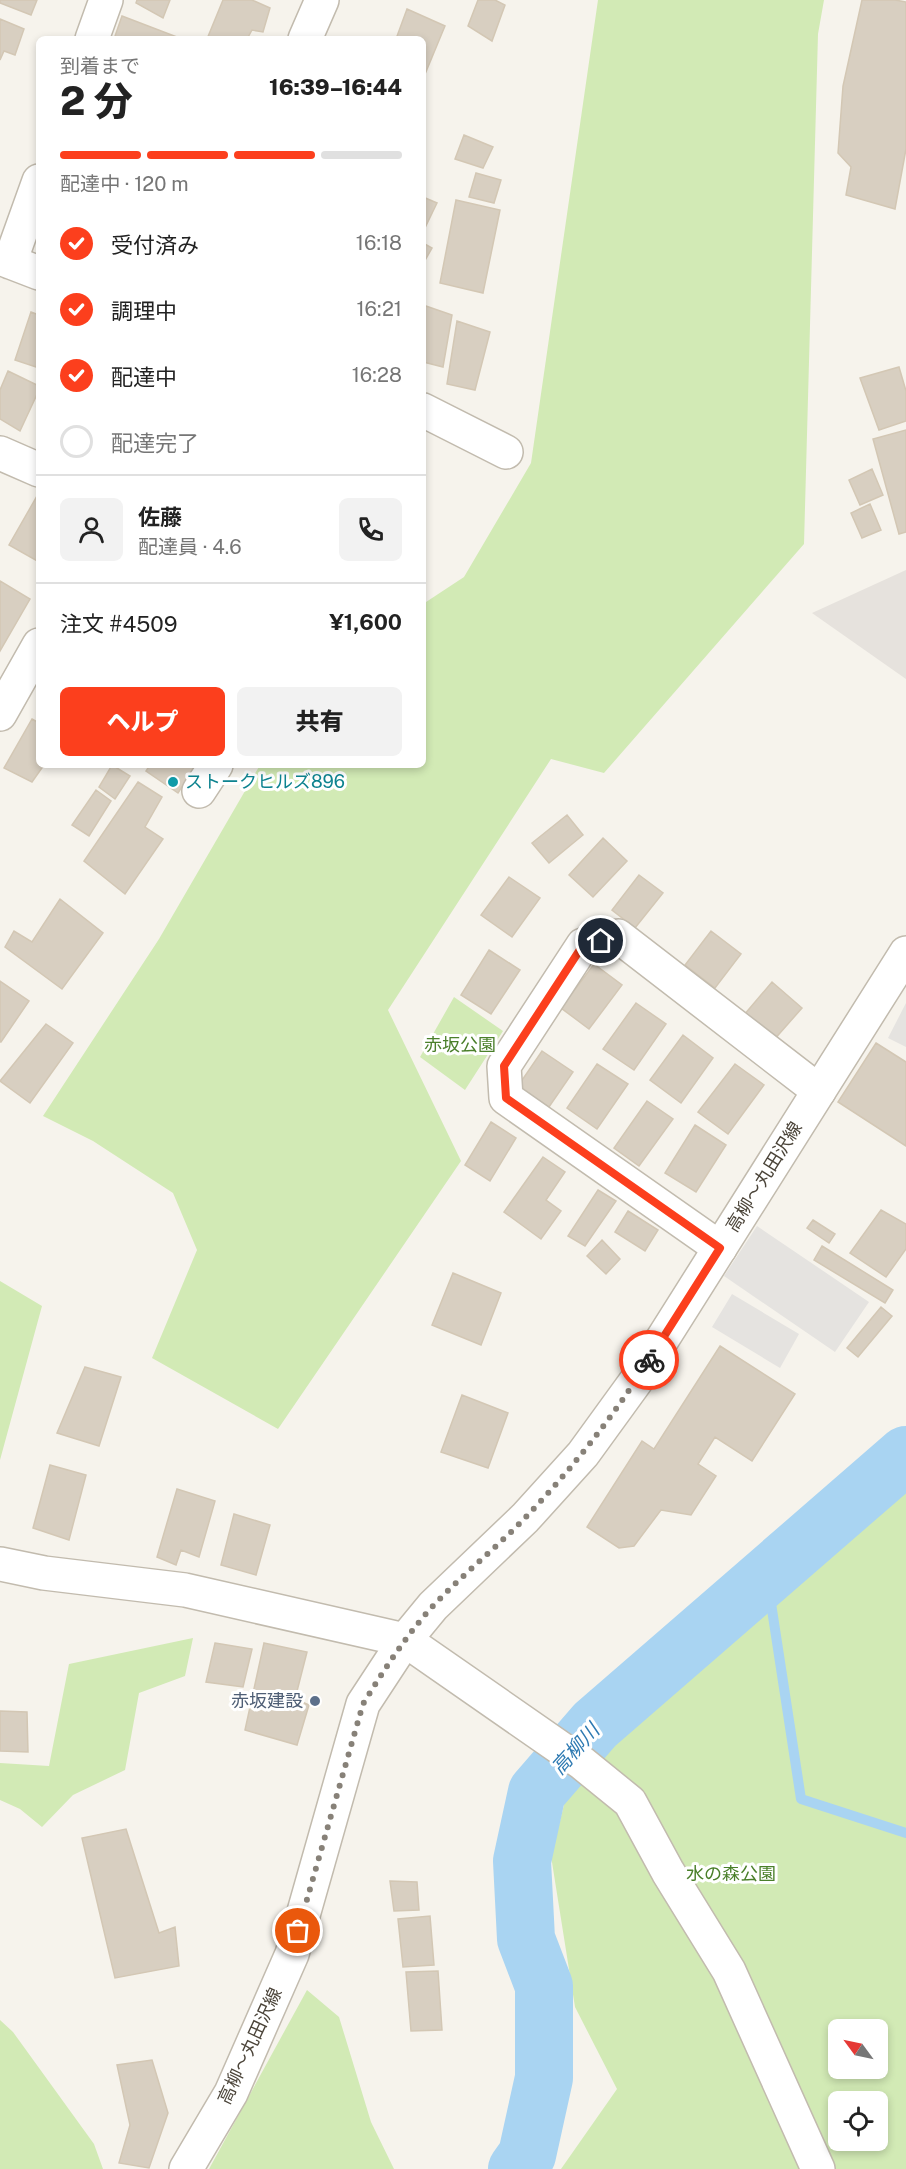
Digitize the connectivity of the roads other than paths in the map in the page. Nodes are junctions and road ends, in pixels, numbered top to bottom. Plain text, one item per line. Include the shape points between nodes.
1 (106, 0) edge
2 (322, 0) edge
3 (93, 36) edge
4 (306, 36) edge
5 (36, 192) edge
6 (16, 264) edge
7 (426, 412) edge
8 (506, 452) dead end
9 (0, 453) edge
10 (36, 469) edge
11 (36, 650) edge
12 (3, 703) edge
13 (906, 953) edge
14 (819, 1091) junction
15 (720, 1248) junction
16 (0, 1564) edge
17 (405, 1640) junction
18 (186, 2169) edge
19 (818, 2169) edge

1 - 3 street
2 - 4 street
5 - 6 street
7 - 8 street
9 - 10 street
11 - 12 street
13 - 14 street, 高柳～丸田沢線
14 - 15 street, 高柳～丸田沢線
14 - 15 street via 618,936 583,945 504,1066 506,1098
15 - 17 street, 高柳～丸田沢線 via 636,1381 583,1454 525,1518 433,1606
16 - 17 street via 185,1590
17 - 18 street, 高柳～丸田沢線 via 363,1704 292,1954 231,2092
17 - 19 street via 582,1763 630,1802 729,1971

